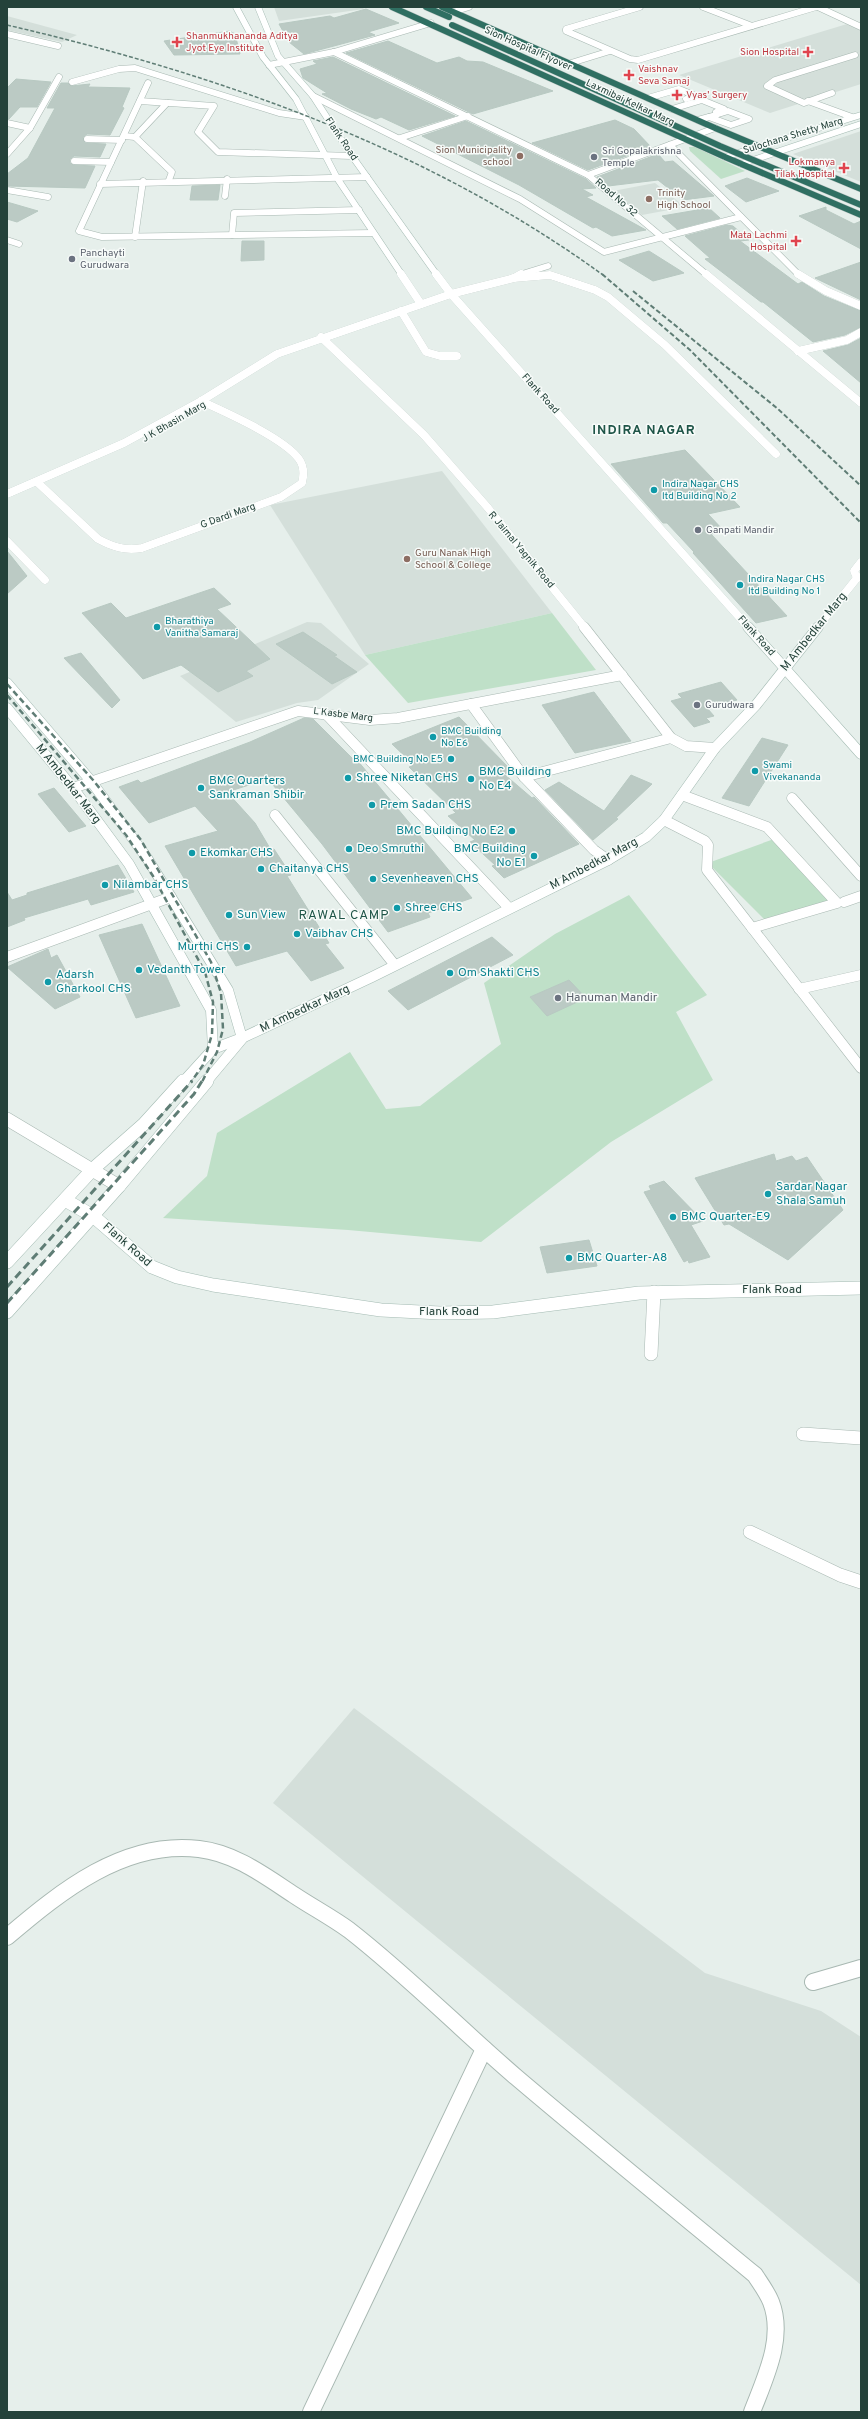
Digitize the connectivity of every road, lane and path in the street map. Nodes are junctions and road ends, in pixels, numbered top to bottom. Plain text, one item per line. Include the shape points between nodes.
1 (236, 7) edge
2 (258, 7) edge
3 (392, 7) edge
4 (426, 7) edge
5 (442, 7) edge
6 (469, 7) edge
7 (640, 7) edge
8 (703, 7) edge
9 (817, 7) edge
10 (826, 7) edge
11 (418, 10) dead end
12 (609, 11) dead end
13 (454, 12) junction
14 (616, 14) junction
15 (429, 22) junction
16 (462, 22) junction
17 (861, 22) edge
18 (452, 25) junction
19 (752, 26) junction
20 (861, 27) edge
21 (7, 34) edge
22 (58, 46) dead end
23 (610, 51) junction
24 (334, 52) junction
25 (855, 55) dead end
26 (278, 56) junction
27 (307, 56) junction
28 (263, 57) junction
29 (283, 62) junction
30 (571, 63) junction
31 (269, 65) junction
32 (59, 77) dead end
33 (72, 82) dead end
34 (148, 83) dead end
35 (832, 93) dead end
36 (660, 94) junction
37 (313, 96) junction
38 (648, 98) junction
39 (672, 99) dead end
40 (140, 101) junction
41 (808, 101) junction
42 (167, 102) junction
43 (684, 105) junction
44 (665, 106) junction
45 (672, 109) junction
46 (702, 113) junction
47 (861, 115) edge
48 (468, 116) junction
49 (306, 117) junction
50 (852, 117) junction
51 (696, 120) junction
52 (7, 123) edge
53 (861, 124) edge
54 (30, 128) junction
55 (715, 128) junction
56 (135, 137) junction
57 (123, 138) junction
58 (400, 138) junction
59 (87, 139) dead end
60 (685, 139) junction
61 (670, 145) junction
62 (759, 147) junction
63 (774, 153) junction
64 (7, 154) edge
65 (326, 156) junction
66 (352, 156) junction
67 (725, 157) junction
68 (74, 161) dead end
69 (111, 162) junction
70 (741, 164) junction
71 (588, 175) junction
72 (367, 177) junction
73 (338, 178) junction
74 (169, 180) junction
75 (227, 180) junction
76 (143, 181) junction
77 (100, 184) junction
78 (7, 190) edge
79 (861, 190) edge
80 (225, 196) dead end
81 (861, 197) edge
82 (48, 198) dead end
83 (861, 205) edge
84 (359, 210) junction
85 (861, 215) edge
86 (741, 217) junction
87 (373, 233) junction
88 (232, 235) junction
89 (135, 236) junction
90 (661, 237) junction
91 (7, 240) edge
92 (19, 244) dead end
93 (548, 266) dead end
94 (514, 278) junction
95 (451, 294) junction
96 (421, 304) junction
97 (861, 306) edge
98 (401, 311) junction
99 (861, 332) edge
100 (323, 339) junction
101 (798, 351) junction
102 (457, 356) dead end
103 (204, 402) junction
104 (861, 402) edge
105 (776, 454) dead end
106 (40, 484) junction
107 (7, 494) edge
108 (7, 500) edge
109 (7, 541) edge
110 (861, 562) edge
111 (859, 578) edge
112 (45, 580) dead end
113 (784, 667) junction
114 (622, 675) junction
115 (7, 683) edge
116 (471, 704) junction
117 (7, 708) edge
118 (327, 715) junction
119 (671, 738) junction
120 (715, 748) junction
121 (861, 754) edge
122 (524, 777) junction
123 (91, 781) junction
124 (73, 788) junction
125 (682, 795) junction
126 (792, 798) dead end
127 (275, 815) dead end
128 (664, 820) junction
129 (608, 860) junction
130 (861, 876) edge
131 (861, 896) edge
132 (171, 897) junction
133 (844, 902) dead end
134 (152, 904) junction
135 (509, 908) junction
136 (752, 928) junction
137 (7, 957) edge
138 (394, 964) junction
139 (861, 975) edge
140 (799, 989) junction
141 (242, 1038) junction
142 (213, 1049) junction
143 (861, 1068) edge
144 (7, 1119) edge
145 (93, 1169) junction
146 (119, 1186) junction
147 (65, 1200) junction
148 (93, 1216) junction
149 (7, 1262) edge
150 (861, 1288) edge
151 (654, 1292) junction
152 (7, 1312) edge
153 (651, 1354) dead end
154 (803, 1434) dead end
155 (861, 1438) edge
156 (750, 1532) dead end
157 (861, 1582) edge
158 (7, 1937) edge
159 (861, 1968) edge
160 (813, 1982) dead end
161 (484, 2049) junction
162 (311, 2412) edge
163 (752, 2412) edge

1 - 28 street
2 - 26 street, Flank Road
3 - 15 highway, Laxmibai Kelkar Marg
4 - 16 highway, Sion Hospital Flyover
5 - 13 highway, Laxmibai Kelkar Marg
6 - 13 street
7 - 14 street
8 - 19 street
9 - 19 street
9 - 20 street
10 - 17 street
11 - 18 highway, Sion Hospital Flyover
12 - 14 street
13 - 16 highway
13 - 30 highway, Laxmibai Kelkar Marg
14 - 23 street via 566,29
15 - 18 highway
15 - 24 street
15 - 60 highway, Laxmibai Kelkar Marg
16 - 81 highway, Sion Hospital Flyover via 730,143
18 - 83 highway, Sion Hospital Flyover, bridge via 720,146
19 - 23 street via 638,60
21 - 22 street
23 - 30 street
24 - 27 street
24 - 48 street, Road No 32
25 - 41 street via 775,80 767,86 804,103
26 - 27 street
26 - 28 street
26 - 29 street, Flank Road
27 - 29 street
28 - 31 street
29 - 31 street
29 - 37 street, Flank Road
30 - 38 highway, Laxmibai Kelkar Marg
31 - 49 street via 296,99
32 - 54 street
33 - 49 street via 121,68 135,68 279,113
34 - 40 street
35 - 41 street
36 - 38 street
36 - 39 street
36 - 44 street via 679,89 696,96
37 - 58 street
37 - 66 street, Flank Road
38 - 44 highway, Laxmibai Kelkar Marg
40 - 42 street
40 - 57 street
41 - 50 street
42 - 56 street
42 - 65 street via 214,106 198,132 218,152
43 - 45 street
43 - 46 street
43 - 46 street via 702,100 723,109
44 - 45 highway, Laxmibai Kelkar Marg
45 - 51 highway, Laxmibai Kelkar Marg
46 - 46 street via 728,111 749,119 729,125
46 - 51 street
47 - 50 street, Sulochana Shetty Marg
48 - 58 street
48 - 71 street, Road No 32
49 - 65 street
50 - 62 street, Sulochana Shetty Marg
51 - 55 highway, Laxmibai Kelkar Marg
52 - 54 street
53 - 63 street, Sulochana Shetty Marg
54 - 64 street
55 - 60 street
55 - 62 highway, Laxmibai Kelkar Marg
56 - 57 street
56 - 74 street via 172,172
57 - 59 street
57 - 69 street
58 - 90 street via 520,199 604,252
60 - 61 street
60 - 67 highway, Laxmibai Kelkar Marg
61 - 71 street
61 - 86 street
62 - 63 highway, Laxmibai Kelkar Marg
62 - 67 street, Sulochana Shetty Marg
63 - 70 street, Sulochana Shetty Marg
63 - 79 highway, Laxmibai Kelkar Marg
65 - 66 street
65 - 73 street
66 - 72 street, Flank Road
67 - 70 highway, Laxmibai Kelkar Marg
68 - 69 street
69 - 77 street
70 - 85 highway, Laxmibai Kelkar Marg
71 - 90 street, Road No 32
72 - 73 street
72 - 95 street, Flank Road
73 - 75 street
73 - 84 street
74 - 75 street
74 - 76 street
75 - 80 street
76 - 77 street
76 - 89 street
77 - 89 street via 79,231 97,237
78 - 82 street
84 - 87 street
84 - 88 street via 234,213
86 - 90 street
86 - 97 street via 809,283 835,297
87 - 88 street
87 - 96 street
88 - 89 street
90 - 101 street, Road No 32
91 - 92 street
93 - 94 street via 524,272
94 - 95 street, J K Bhasin Marg
94 - 105 street via 550,275 608,297 665,345
95 - 96 street, J K Bhasin Marg
95 - 113 street, Flank Road
96 - 98 street, J K Bhasin Marg
98 - 100 street, J K Bhasin Marg
98 - 102 street via 426,352 440,356
99 - 101 street via 847,340
100 - 103 street, J K Bhasin Marg via 270,362
100 - 114 street, R Jaimal Yagnik Road via 423,434 537,568
101 - 104 street, Road No 32
103 - 106 street, J K Bhasin Marg via 134,444
103 - 106 street, G Dardi Marg via 275,441 298,457 304,472 302,483 281,497 142,548 124,549 104,543 92,534
106 - 107 street, J K Bhasin Marg
106 - 108 street, J K Bhasin Marg
109 - 112 street
110 - 111 street, M Ambedkar Marg via 854,571
111 - 113 street, M Ambedkar Marg
113 - 120 street, M Ambedkar Marg via 756,705
113 - 121 street, Flank Road
114 - 116 street, L Kasbe Marg
114 - 119 street, R Jaimal Yagnik Road
115 - 123 street
116 - 118 street, L Kasbe Marg via 398,718 370,720
116 - 122 street
117 - 124 street, M Ambedkar Marg
118 - 123 street, L Kasbe Marg via 298,711
118 - 135 street
119 - 120 street, R Jaimal Yagnik Road via 678,744 696,748
119 - 122 street
120 - 125 street, M Ambedkar Marg
122 - 129 street via 594,850
123 - 124 street, L Kasbe Marg
123 - 132 street via 147,858
124 - 134 street, M Ambedkar Marg via 130,864
125 - 128 street, M Ambedkar Marg
125 - 136 street via 767,827 837,903
126 - 130 street
127 - 138 street
128 - 129 street, M Ambedkar Marg via 646,836
128 - 136 street via 705,841 708,845 707,870
129 - 135 street, M Ambedkar Marg
131 - 133 street
132 - 134 street
132 - 141 street via 228,990
134 - 137 street
134 - 142 street, M Ambedkar Marg via 211,1010
135 - 138 street, M Ambedkar Marg
136 - 140 street
138 - 141 street, M Ambedkar Marg
139 - 140 street
140 - 143 street
141 - 142 street, M Ambedkar Marg
141 - 146 street
142 - 145 street via 144,1124
144 - 145 street
145 - 146 street
145 - 147 street
146 - 148 street
147 - 148 street, Flank Road
147 - 149 street
148 - 151 street, Flank Road via 152,1267 177,1277 213,1285 381,1310 493,1312
148 - 152 street
150 - 151 street, Flank Road
151 - 153 street
154 - 155 street
156 - 157 street via 840,1575
158 - 161 street via 41,1908 88,1876 126,1858 156,1850 198,1848 234,1857 354,1934
159 - 160 street
161 - 162 street
161 - 163 street via 755,2275 770,2302 775,2329 772,2358

